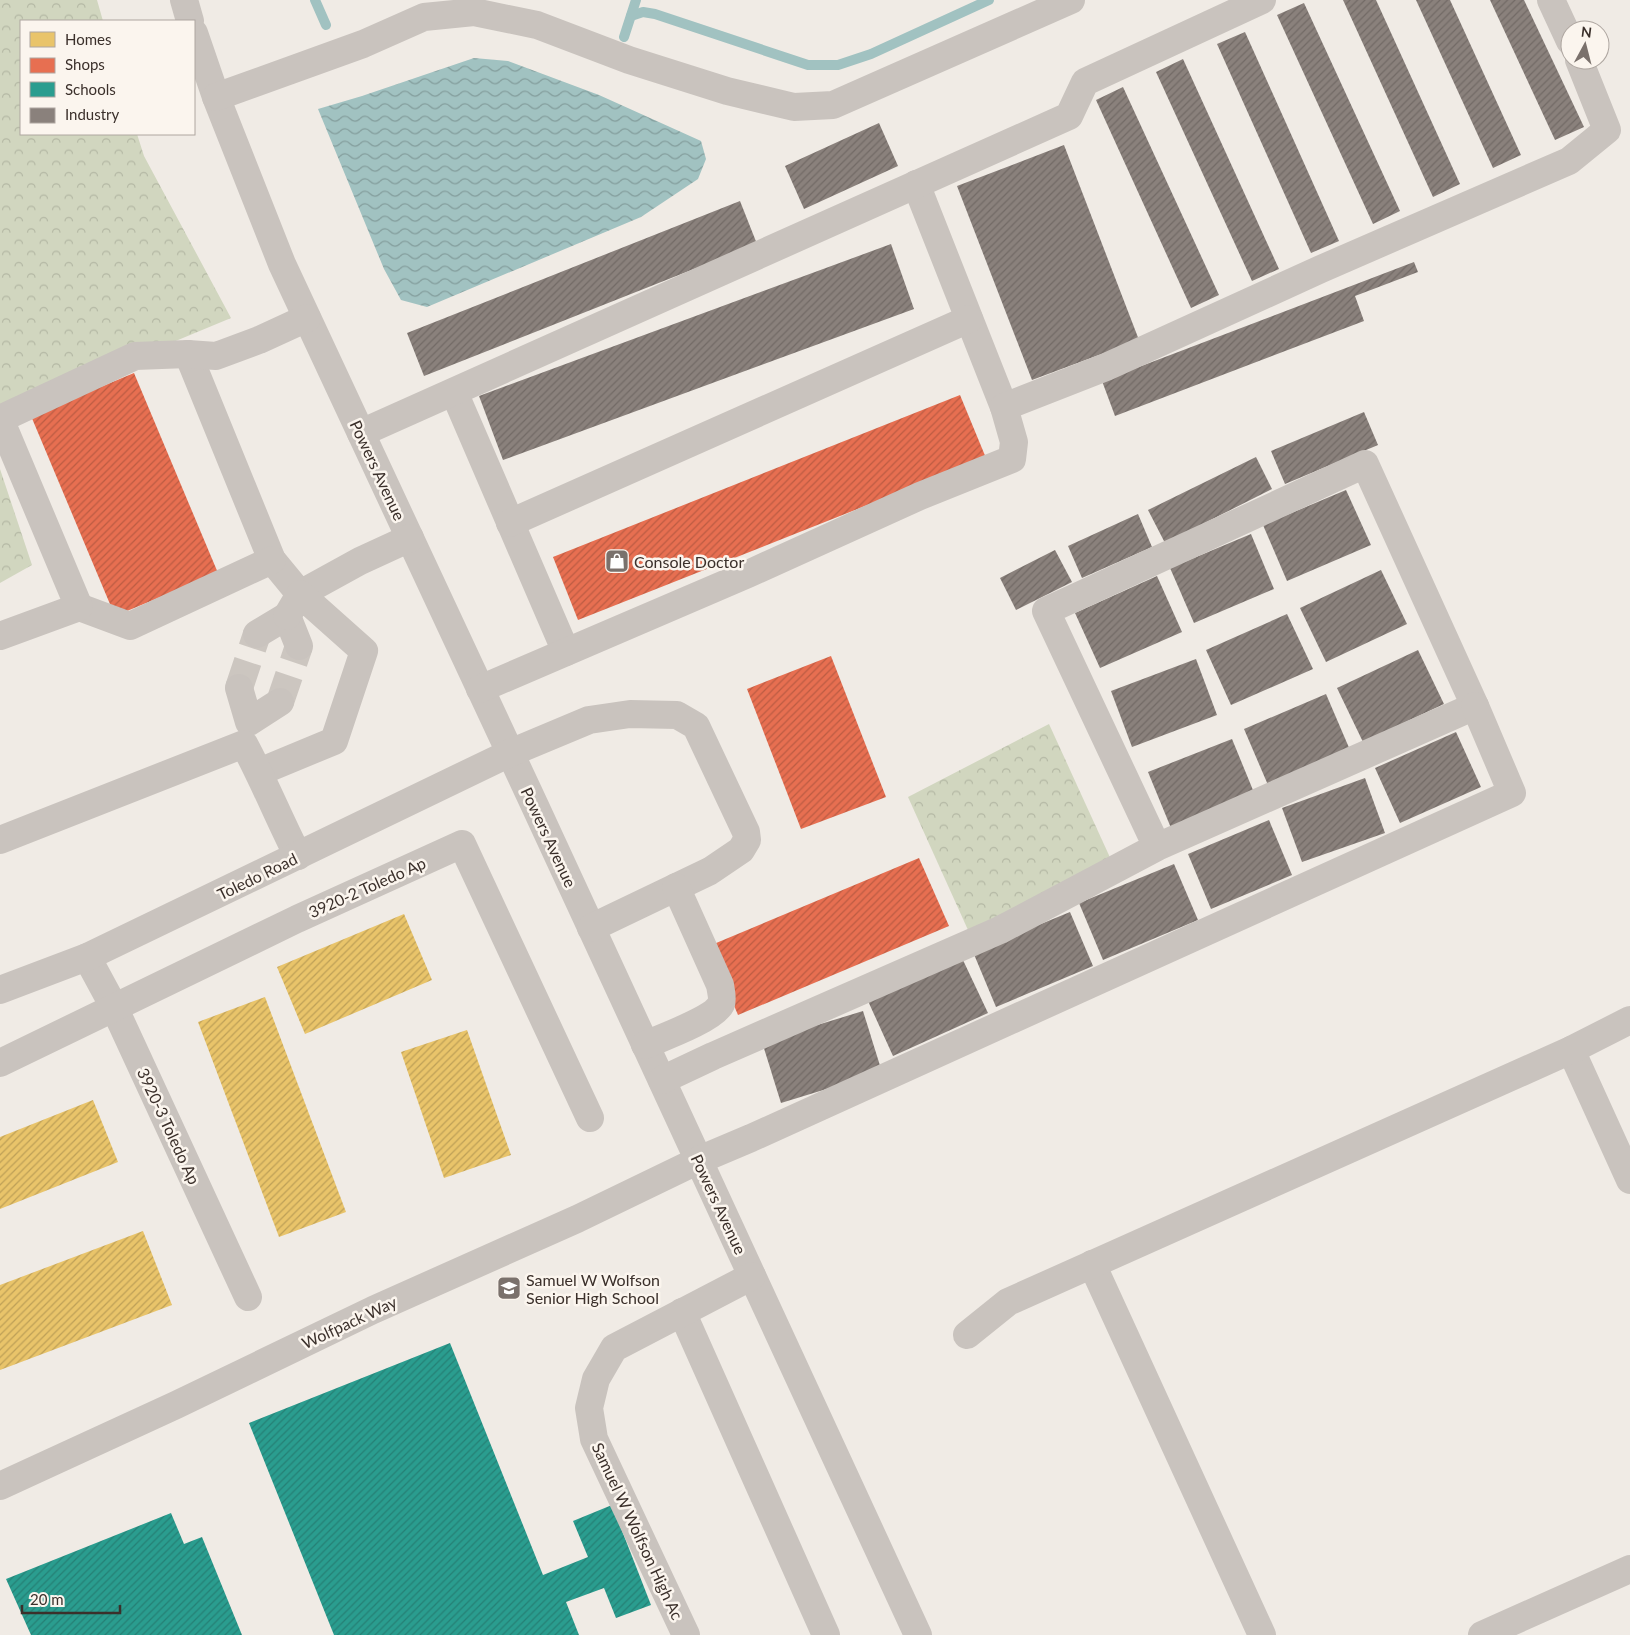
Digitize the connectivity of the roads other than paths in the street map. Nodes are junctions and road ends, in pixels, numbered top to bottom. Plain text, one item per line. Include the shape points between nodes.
1 (184, 0) edge
2 (1071, 0) edge
3 (1262, 0) edge
4 (1551, 0) edge
5 (471, 6) edge
6 (190, 20) edge
7 (1560, 20) edge
8 (195, 36) edge
9 (1583, 70) edge
10 (216, 97) junction
11 (916, 184) junction
12 (307, 318) junction
13 (969, 320) junction
14 (188, 354) junction
15 (454, 392) junction
16 (1004, 407) junction
17 (361, 433) junction
18 (510, 523) junction
19 (410, 538) junction
20 (272, 560) junction
21 (294, 605) junction
22 (79, 607) junction
23 (257, 634) tunnel mouth
24 (0, 636) edge
25 (299, 646) tunnel mouth
26 (566, 652) junction
27 (239, 688) tunnel mouth
28 (480, 689) junction
29 (280, 702) tunnel mouth
30 (1475, 706) junction
31 (246, 733) junction
32 (510, 753) junction
33 (259, 772) junction
34 (0, 840) edge
35 (1157, 847) junction
36 (298, 856) junction
37 (676, 887) junction
38 (591, 928) junction
39 (88, 958) junction
40 (2, 984) edge
41 (114, 1008) junction
42 (1630, 1020) edge
43 (645, 1045) junction
44 (1571, 1050) junction
45 (0, 1063) edge
46 (662, 1080) junction
47 (590, 1118) dead end
48 (699, 1160) junction
49 (1630, 1180) edge
50 (1092, 1264) junction
51 (752, 1276) junction
52 (248, 1297) dead end
53 (682, 1312) junction
54 (968, 1335) dead end
55 (0, 1486) edge
56 (1630, 1570) edge
57 (686, 1635) edge
58 (826, 1635) edge
59 (918, 1635) edge
60 (1262, 1635) edge
61 (1482, 1635) edge

1 - 6 street
2 - 5 street via 832,105 794,107 727,91 629,60 537,25
3 - 11 street via 1085,82 1069,116
4 - 7 street
5 - 10 street via 424,17 363,44
8 - 10 street, Powers Avenue
9 - 16 street via 1607,130 1569,161 1106,367
10 - 12 street, Powers Avenue via 282,264
11 - 13 street
11 - 15 street
12 - 14 street via 216,356
12 - 17 street, Powers Avenue
13 - 16 street
13 - 18 street
14 - 20 street
14 - 22 street via 135,356 0,419
15 - 17 street
15 - 18 street
16 - 26 street via 1014,442 1012,459 920,496
17 - 19 street, Powers Avenue
18 - 26 street
19 - 21 street via 360,561
19 - 28 street, Powers Avenue
20 - 21 street
20 - 22 street via 130,626
21 - 23 street
21 - 25 street
21 - 33 street via 364,651 334,741
22 - 24 street
26 - 28 street
27 - 31 street
28 - 32 street, Powers Avenue
29 - 31 street
30 - 35 street
30 - 35 street via 1365,464 1046,611
30 - 48 street, Wolfpack Way via 1512,793
31 - 33 street
31 - 34 street
32 - 36 street, Toledo Road
32 - 37 street, Toledo Road via 589,720 630,714 677,714 696,726 747,840 742,850 710,871
32 - 38 street, Powers Avenue
33 - 36 street
35 - 46 street via 1000,930
36 - 39 street, Toledo Road
37 - 38 street
37 - 43 street via 720,985 722,1003 716,1011 697,1022
38 - 43 street, Powers Avenue
39 - 40 street, Toledo Road
39 - 41 street, 3920-3 Toledo Ap
41 - 45 street, 3920-2 Toledo Ap
41 - 47 street, 3920-2 Toledo Ap via 462,844
41 - 52 street, 3920-3 Toledo Ap
42 - 44 street
43 - 46 street, Powers Avenue
44 - 49 street
44 - 50 street
46 - 48 street, Powers Avenue
48 - 51 street, Powers Avenue
48 - 55 street, Wolfpack Way
50 - 54 street via 1008,1302
50 - 60 street
51 - 53 street, Samuel W Wolfson High Ac
51 - 59 street, Powers Avenue
53 - 57 street, Samuel W Wolfson High Ac via 614,1348 596,1379 589,1408 594,1439
53 - 58 street
56 - 61 street

